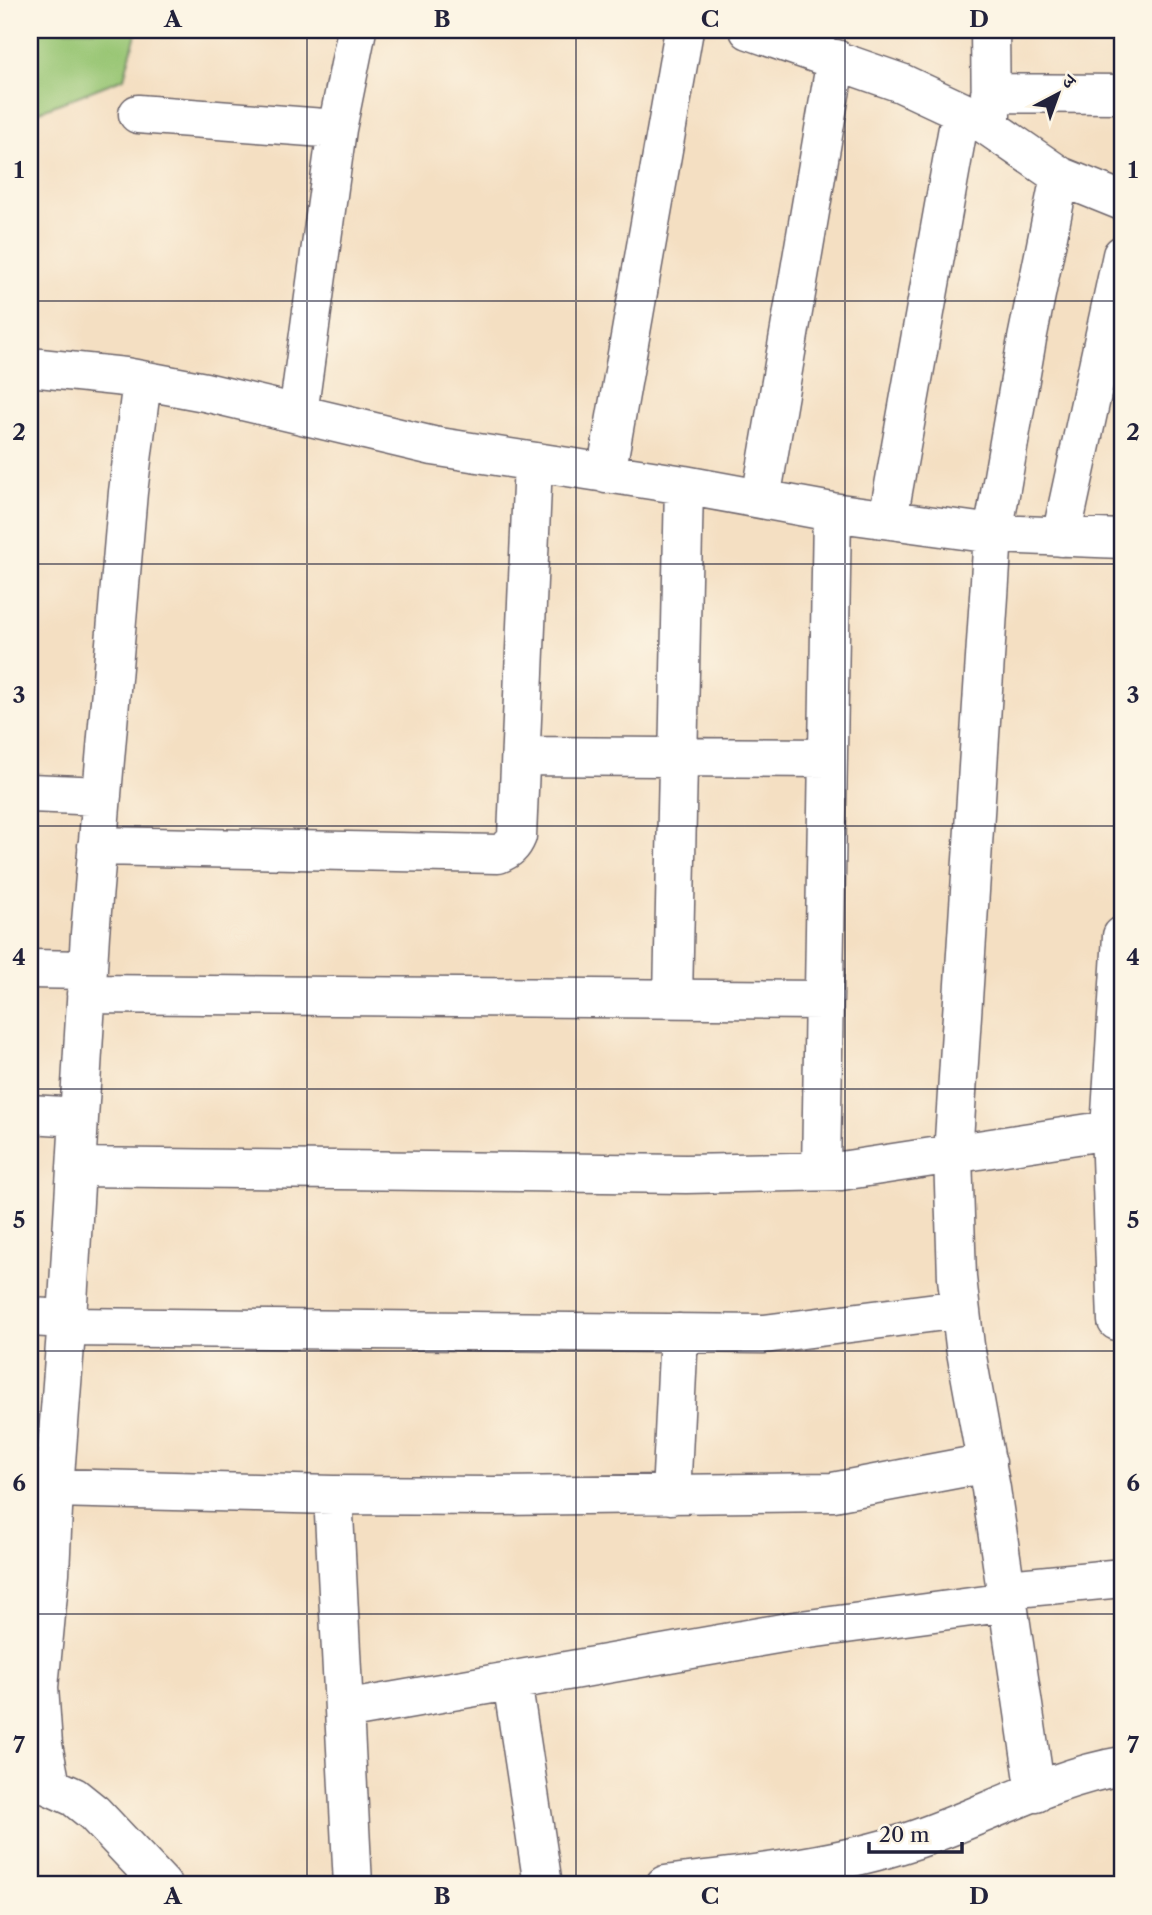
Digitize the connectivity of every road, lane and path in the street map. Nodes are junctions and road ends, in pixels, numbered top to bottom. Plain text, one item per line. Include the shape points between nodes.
1 (357, 30) edge
2 (684, 30) edge
3 (748, 30) edge
4 (990, 30) edge
5 (836, 59) junction
6 (1122, 94) edge
7 (981, 111) junction
8 (138, 114) dead end
9 (337, 129) junction
10 (1060, 176) junction
11 (1122, 201) edge
12 (1122, 255) edge
13 (30, 368) edge
14 (142, 381) junction
15 (298, 414) junction
16 (533, 463) junction
17 (606, 474) junction
18 (684, 485) junction
19 (761, 499) junction
20 (832, 512) junction
21 (888, 519) junction
22 (993, 534) junction
23 (1061, 537) junction
24 (1122, 539) edge
25 (520, 756) junction
26 (678, 758) junction
27 (828, 758) junction
28 (30, 793) edge
29 (102, 796) junction
30 (97, 846) junction
31 (1122, 936) edge
32 (30, 969) edge
33 (87, 982) junction
34 (674, 998) junction
35 (823, 1000) junction
36 (30, 1114) edge
37 (79, 1116) junction
38 (1116, 1129) edge
39 (953, 1155) junction
40 (76, 1167) junction
41 (821, 1171) junction
42 (960, 1309) junction
43 (30, 1317) edge
44 (1117, 1321) dead end
45 (67, 1323) junction
46 (679, 1333) junction
47 (987, 1464) junction
48 (42, 1486) edge
49 (333, 1495) junction
50 (671, 1495) junction
51 (1122, 1578) edge
52 (1007, 1595) junction
53 (512, 1681) junction
54 (344, 1710) junction
55 (1122, 1766) edge
56 (40, 1781) edge
57 (1036, 1793) junction
58 (162, 1885) edge
59 (353, 1885) edge
60 (543, 1885) edge
61 (665, 1885) edge

1 - 9 street
2 - 17 street
3 - 5 street
4 - 7 street
5 - 7 street
5 - 19 street
6 - 7 street
7 - 10 street
7 - 21 street
8 - 9 street
9 - 15 street
10 - 11 street
10 - 22 street
12 - 23 street
13 - 14 street
14 - 15 street
14 - 29 street
15 - 16 street via 433,446
16 - 17 street
16 - 25 street
17 - 18 street
18 - 19 street
18 - 26 street
19 - 20 street
20 - 21 street
20 - 27 street
21 - 22 street
22 - 23 street
22 - 39 street
23 - 24 street
25 - 26 street
25 - 30 street via 517,836 514,844 498,854
26 - 27 street
26 - 34 street
27 - 35 street
28 - 29 street
29 - 30 street
30 - 33 street
31 - 38 street
32 - 33 street
33 - 34 street
33 - 37 street
34 - 35 street
35 - 41 street
36 - 37 street
37 - 40 street
38 - 39 street
38 - 44 street
39 - 41 street
39 - 42 street
40 - 41 street via 686,1174
40 - 45 street
42 - 46 street via 796,1332
42 - 47 street
43 - 45 street
45 - 46 street
45 - 48 street
46 - 50 street
47 - 50 street via 833,1492
47 - 52 street
48 - 49 street
48 - 56 street via 50,1573 39,1687
49 - 50 street
49 - 54 street
51 - 52 street
52 - 53 street
52 - 57 street
53 - 54 street
53 - 60 street
54 - 59 street
55 - 57 street
56 - 58 street via 74,1797 94,1813
57 - 61 street via 962,1824 870,1853

